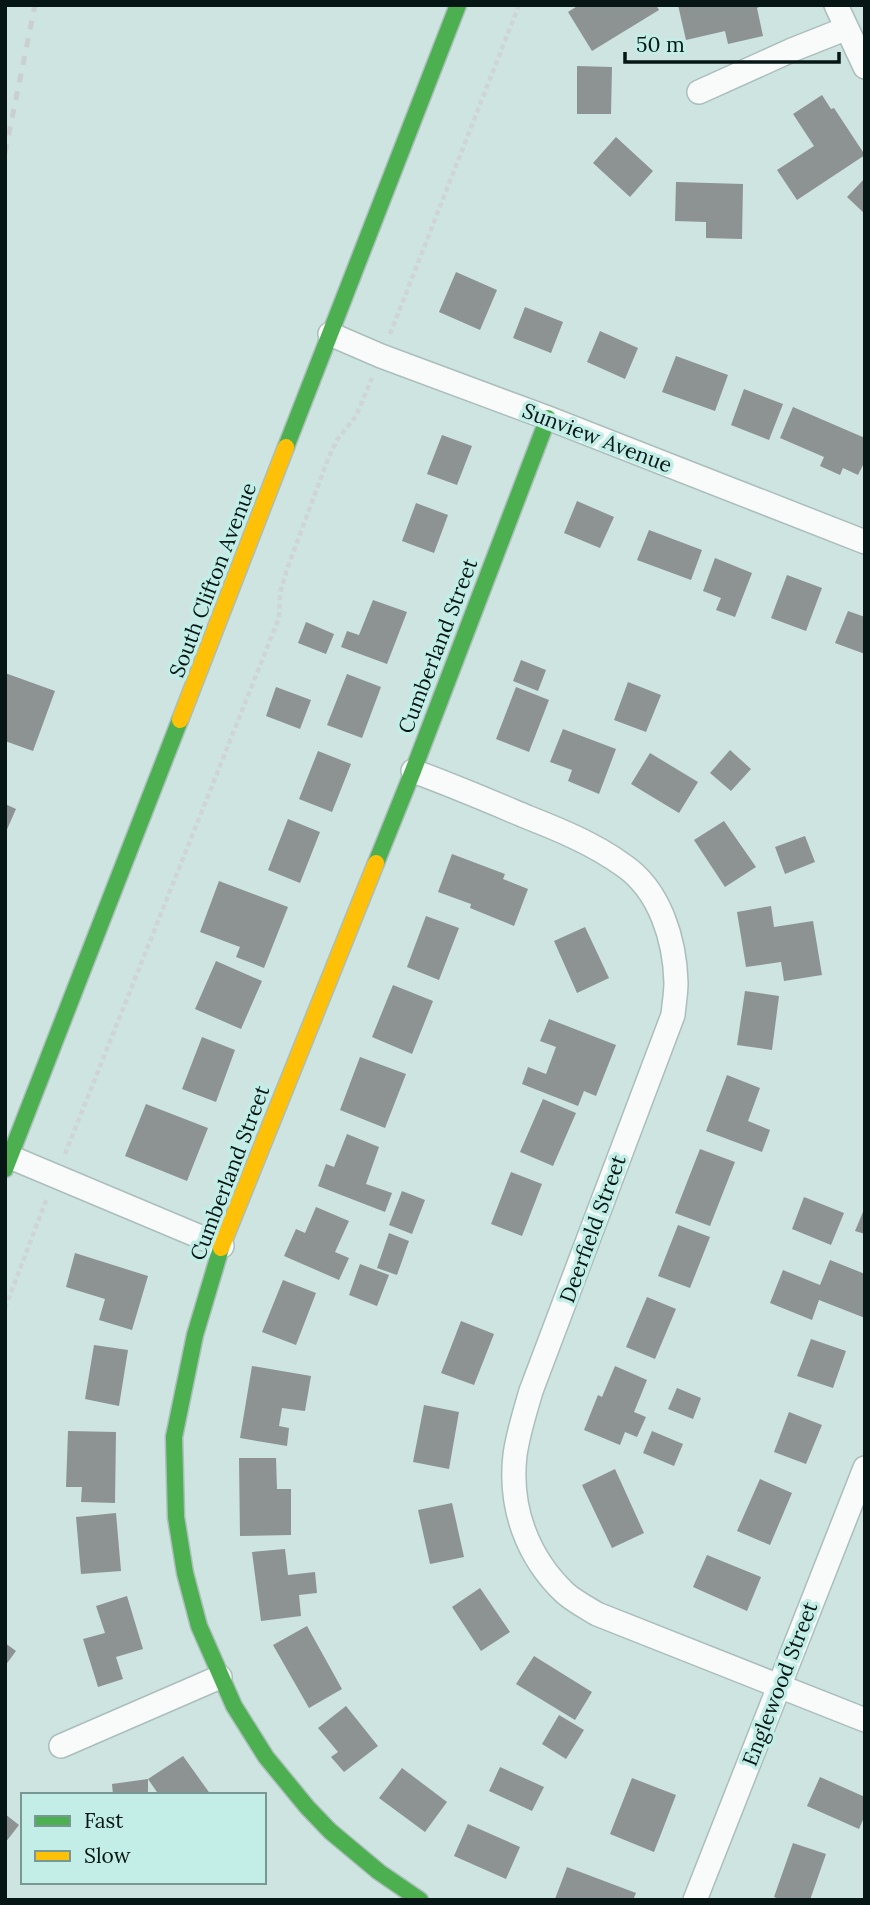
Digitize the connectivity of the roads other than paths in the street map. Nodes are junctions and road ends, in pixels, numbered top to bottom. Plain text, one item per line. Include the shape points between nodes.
1 (458, 5) edge
2 (836, 5) edge
3 (845, 29) junction
4 (865, 67) edge
5 (699, 92) dead end
6 (330, 334) junction
7 (548, 418) junction
8 (865, 542) edge
9 (413, 771) junction
10 (8, 1163) edge
11 (222, 1246) junction
12 (865, 1468) edge
13 (220, 1677) junction
14 (779, 1686) junction
15 (865, 1720) edge
16 (61, 1746) dead end
17 (420, 1900) edge
18 (695, 1900) edge

1 - 6 street, South Clifton Avenue
2 - 3 street
3 - 4 street
3 - 5 street
6 - 7 street, Sunview Avenue
6 - 10 street, South Clifton Avenue
7 - 8 street, Sunview Avenue
7 - 9 street, Cumberland Street
9 - 11 street, Cumberland Street
9 - 14 street, Deerfield Street via 562,831 625,866 657,906 674,958 673,1015 524,1416 515,1477 525,1537 542,1569 567,1595 597,1614
10 - 11 street via 56,1177
11 - 13 street, Cumberland Street via 195,1335 173,1462 185,1573
12 - 14 street, Englewood Street
13 - 16 street
13 - 17 street, Cumberland Street via 266,1757 307,1807 379,1872
14 - 15 street, Deerfield Street
14 - 18 street, Englewood Street

